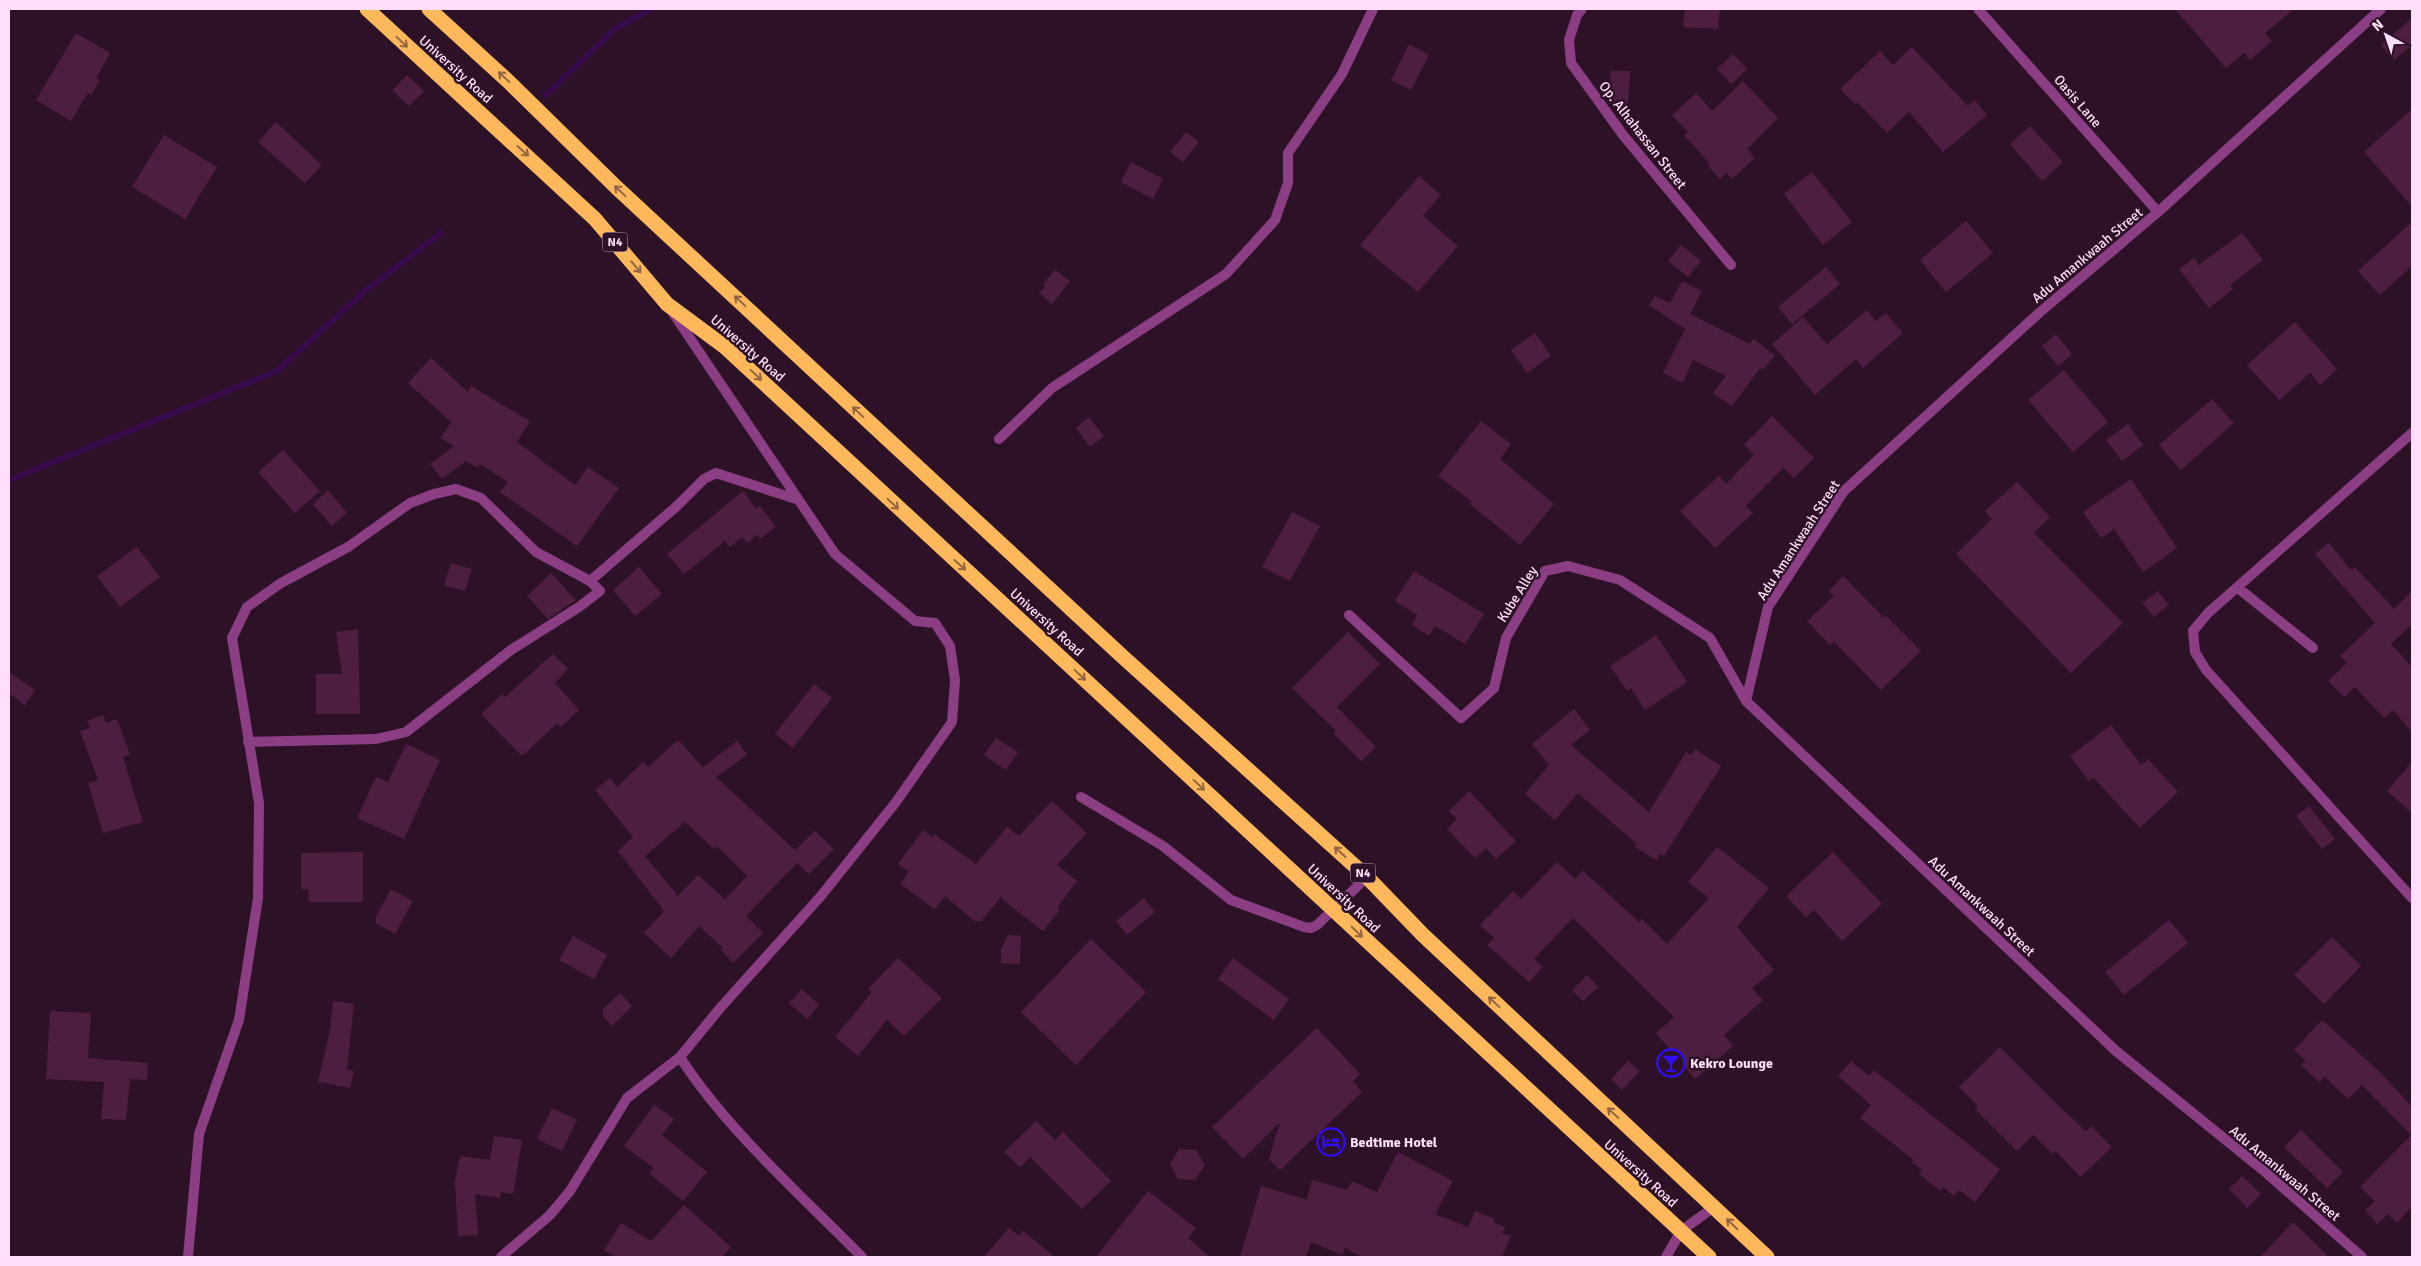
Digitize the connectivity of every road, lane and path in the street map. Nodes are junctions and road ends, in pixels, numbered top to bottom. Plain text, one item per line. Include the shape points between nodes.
1 (367, 9) edge
2 (429, 9) edge
3 (1374, 9) edge
4 (1582, 9) edge
5 (1978, 9) edge
6 (2381, 9) edge
7 (2158, 212) junction
8 (1731, 265) dead end
9 (667, 304) junction
10 (2412, 433) edge
11 (999, 439) dead end
12 (796, 499) junction
13 (590, 581) junction
14 (2238, 588) junction
15 (1350, 615) dead end
16 (2313, 648) dead end
17 (1746, 702) junction
18 (248, 742) junction
19 (1081, 797) dead end
20 (1367, 877) junction
21 (2412, 898) edge
22 (1334, 911) junction
23 (680, 1058) junction
24 (1714, 1208) junction
25 (1681, 1231) junction
26 (188, 1257) edge
27 (501, 1257) edge
28 (862, 1257) edge
29 (1666, 1257) edge
30 (1709, 1257) edge
31 (1767, 1257) edge
32 (2362, 1257) edge

1 -> 9 highway, University Road / N4 via 595,219
20 -> 2 highway, University Road / N4 via 1123,657
3 - 11 street via 1342,74 1288,153 1288,183 1276,220 1226,274 1052,388
4 - 8 street, Op. Alhahassan Street via 1569,40 1571,63 1623,135
5 - 7 street, Oasis Lane
6 - 7 street, Adu Amankwaah Street
7 - 17 street, Adu Amankwaah Street via 2039,313 1844,491 1768,607
9 - 12 street via 743,414
9 -> 22 highway, University Road / N4 via 725,346
10 - 14 street
12 - 13 street via 716,473 704,479
12 - 23 street via 835,554 864,580 915,621 936,623 950,646 955,680 952,722 896,802 821,896 721,1007
13 - 18 street via 600,591 511,650 406,732 376,739
13 - 18 street via 536,552 481,498 456,489 410,504 348,547 280,583 247,606 232,638
14 - 16 street
14 - 21 street via 2208,613 2193,631 2195,652 2206,670
15 - 17 street, Kube Alley via 1461,718 1494,688 1506,638 1545,571 1568,566 1620,580 1710,638
17 - 32 street, Adu Amankwaah Street via 2116,1051 2263,1170
18 - 26 street via 259,803 258,898 239,1020 199,1134
19 - 22 street via 1163,846 1231,900 1311,928
20 - 22 street
24 -> 20 highway, University Road / N4 via 1423,935
22 -> 25 highway, University Road / N4
23 - 27 street via 627,1098 570,1191 550,1215
23 - 28 street via 698,1086
24 - 25 street
31 -> 24 highway, University Road / N4
25 - 29 street
25 - 30 highway, University Road / N4

